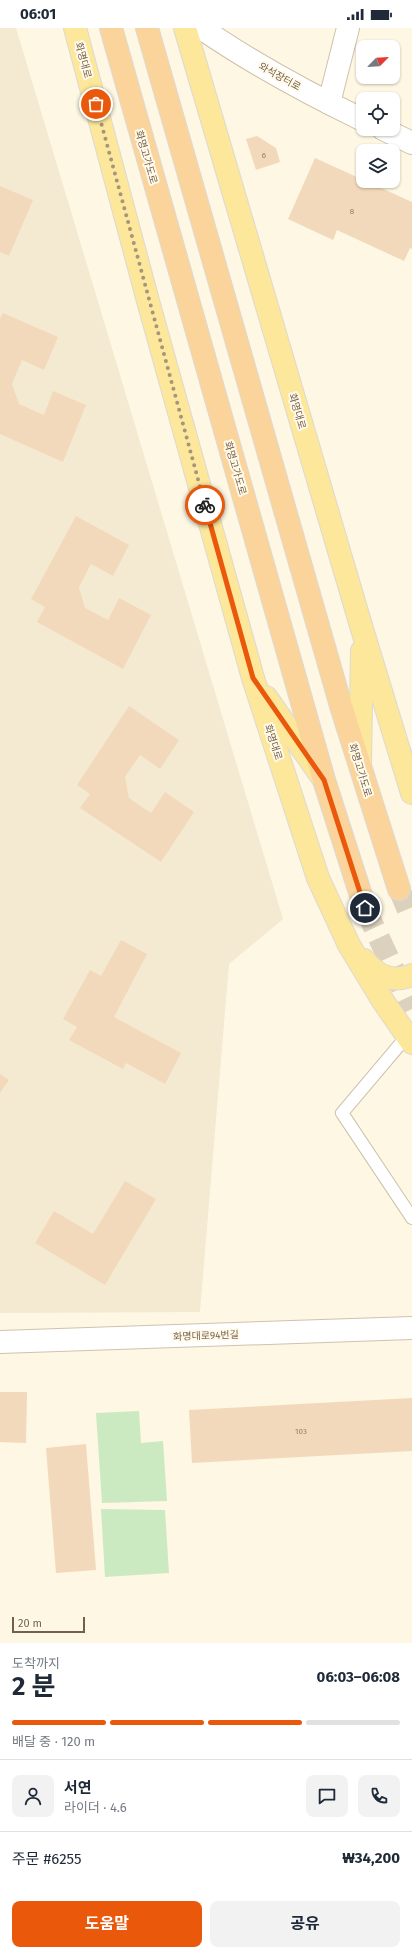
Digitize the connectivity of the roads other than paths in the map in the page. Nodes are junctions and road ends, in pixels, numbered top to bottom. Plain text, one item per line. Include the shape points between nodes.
1 (76, 28) edge
2 (111, 28) edge
3 (147, 28) edge
4 (186, 28) edge
5 (201, 28) edge
6 (348, 28) edge
7 (329, 103) junction
8 (356, 116) edge
9 (398, 136) edge
10 (412, 143) edge
11 (362, 629) junction
12 (253, 678) junction
13 (360, 767) junction
14 (324, 780) junction
15 (412, 794) edge
16 (399, 889) tunnel mouth
17 (365, 908) tunnel mouth
18 (349, 945) junction
19 (412, 975) edge
20 (410, 1039) edge
21 (412, 1218) edge
22 (412, 1328) edge
23 (0, 1342) edge

1 - 12 main road, 화명대로 via 150,309
2 - 14 highway, 화명고가도로
3 - 13 highway, 화명고가도로
4 - 11 main road, 화명대로
5 - 7 street, 와석장터로 via 230,48
6 - 7 street
7 - 8 street, 와석장터로
9 - 10 street
11 - 13 main road
11 - 15 main road, 화명대로
12 - 14 main road
12 - 18 main road, 화명대로 via 318,878
13 - 16 highway, 화명고가도로
14 - 17 highway, 화명고가도로
18 - 19 main road via 375,973 390,978
18 - 20 main road, 화명대로
20 - 21 lane via 342,1113
22 - 23 street, 화명대로94번길

